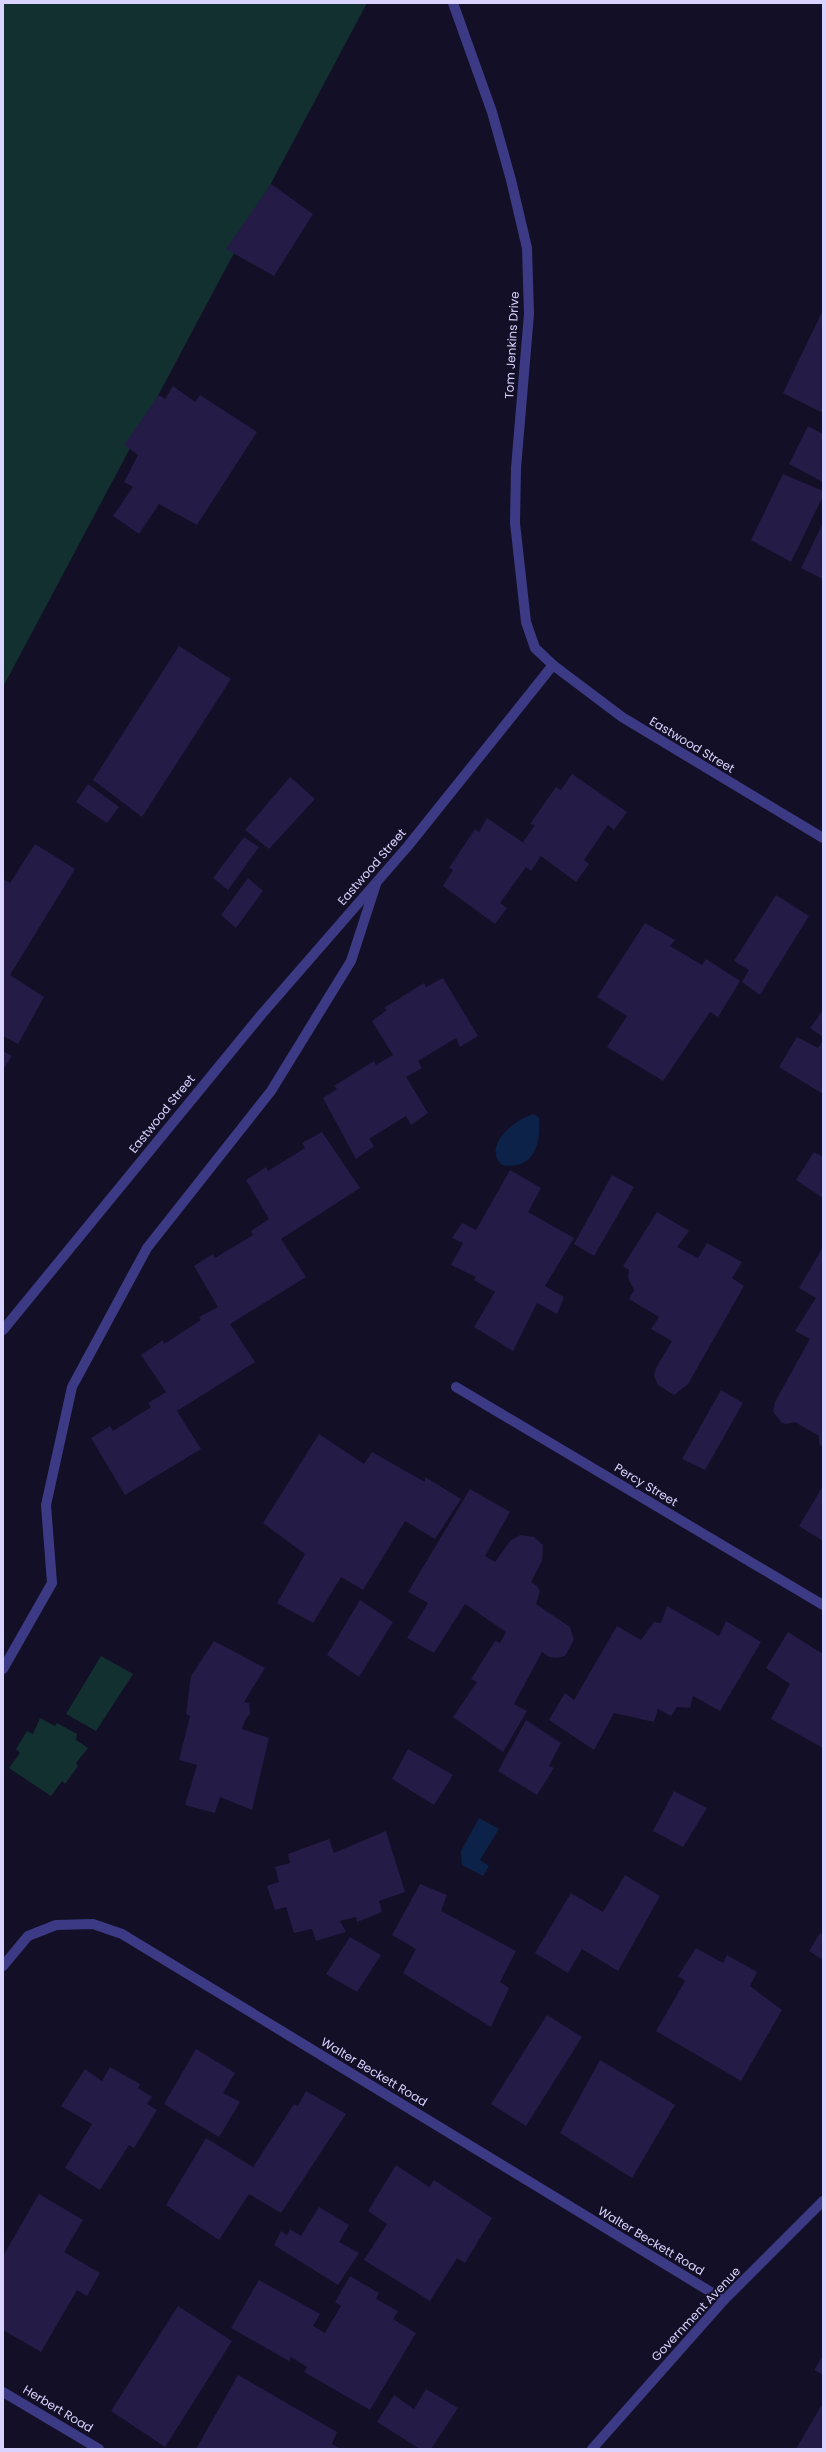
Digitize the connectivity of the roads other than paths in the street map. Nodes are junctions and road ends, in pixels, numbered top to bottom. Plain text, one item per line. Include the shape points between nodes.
1 (453, 3) edge
2 (552, 665) junction
3 (823, 838) edge
4 (376, 884) junction
5 (3, 1330) edge
6 (456, 1387) dead end
7 (823, 1605) edge
8 (3, 1669) edge
9 (5, 1963) edge
10 (823, 2201) edge
11 (724, 2300) junction
12 (3, 2392) edge
13 (99, 2449) edge
14 (592, 2449) edge

1 - 2 street, Tom Jenkins Drive via 492,112 527,248 529,314 516,468 515,523 526,622 535,648
2 - 3 street, Eastwood Street via 622,717
2 - 4 street, Eastwood Street
4 - 5 street, Eastwood Street via 261,1015
4 - 8 street via 351,961 271,1091 147,1248 72,1387 46,1505 52,1583
6 - 7 street, Percy Street
9 - 11 street, Walter Beckett Road via 28,1936 56,1925 93,1924 122,1934
10 - 11 street, Government Avenue
11 - 14 street, Government Avenue
12 - 13 street, Herbert Road

